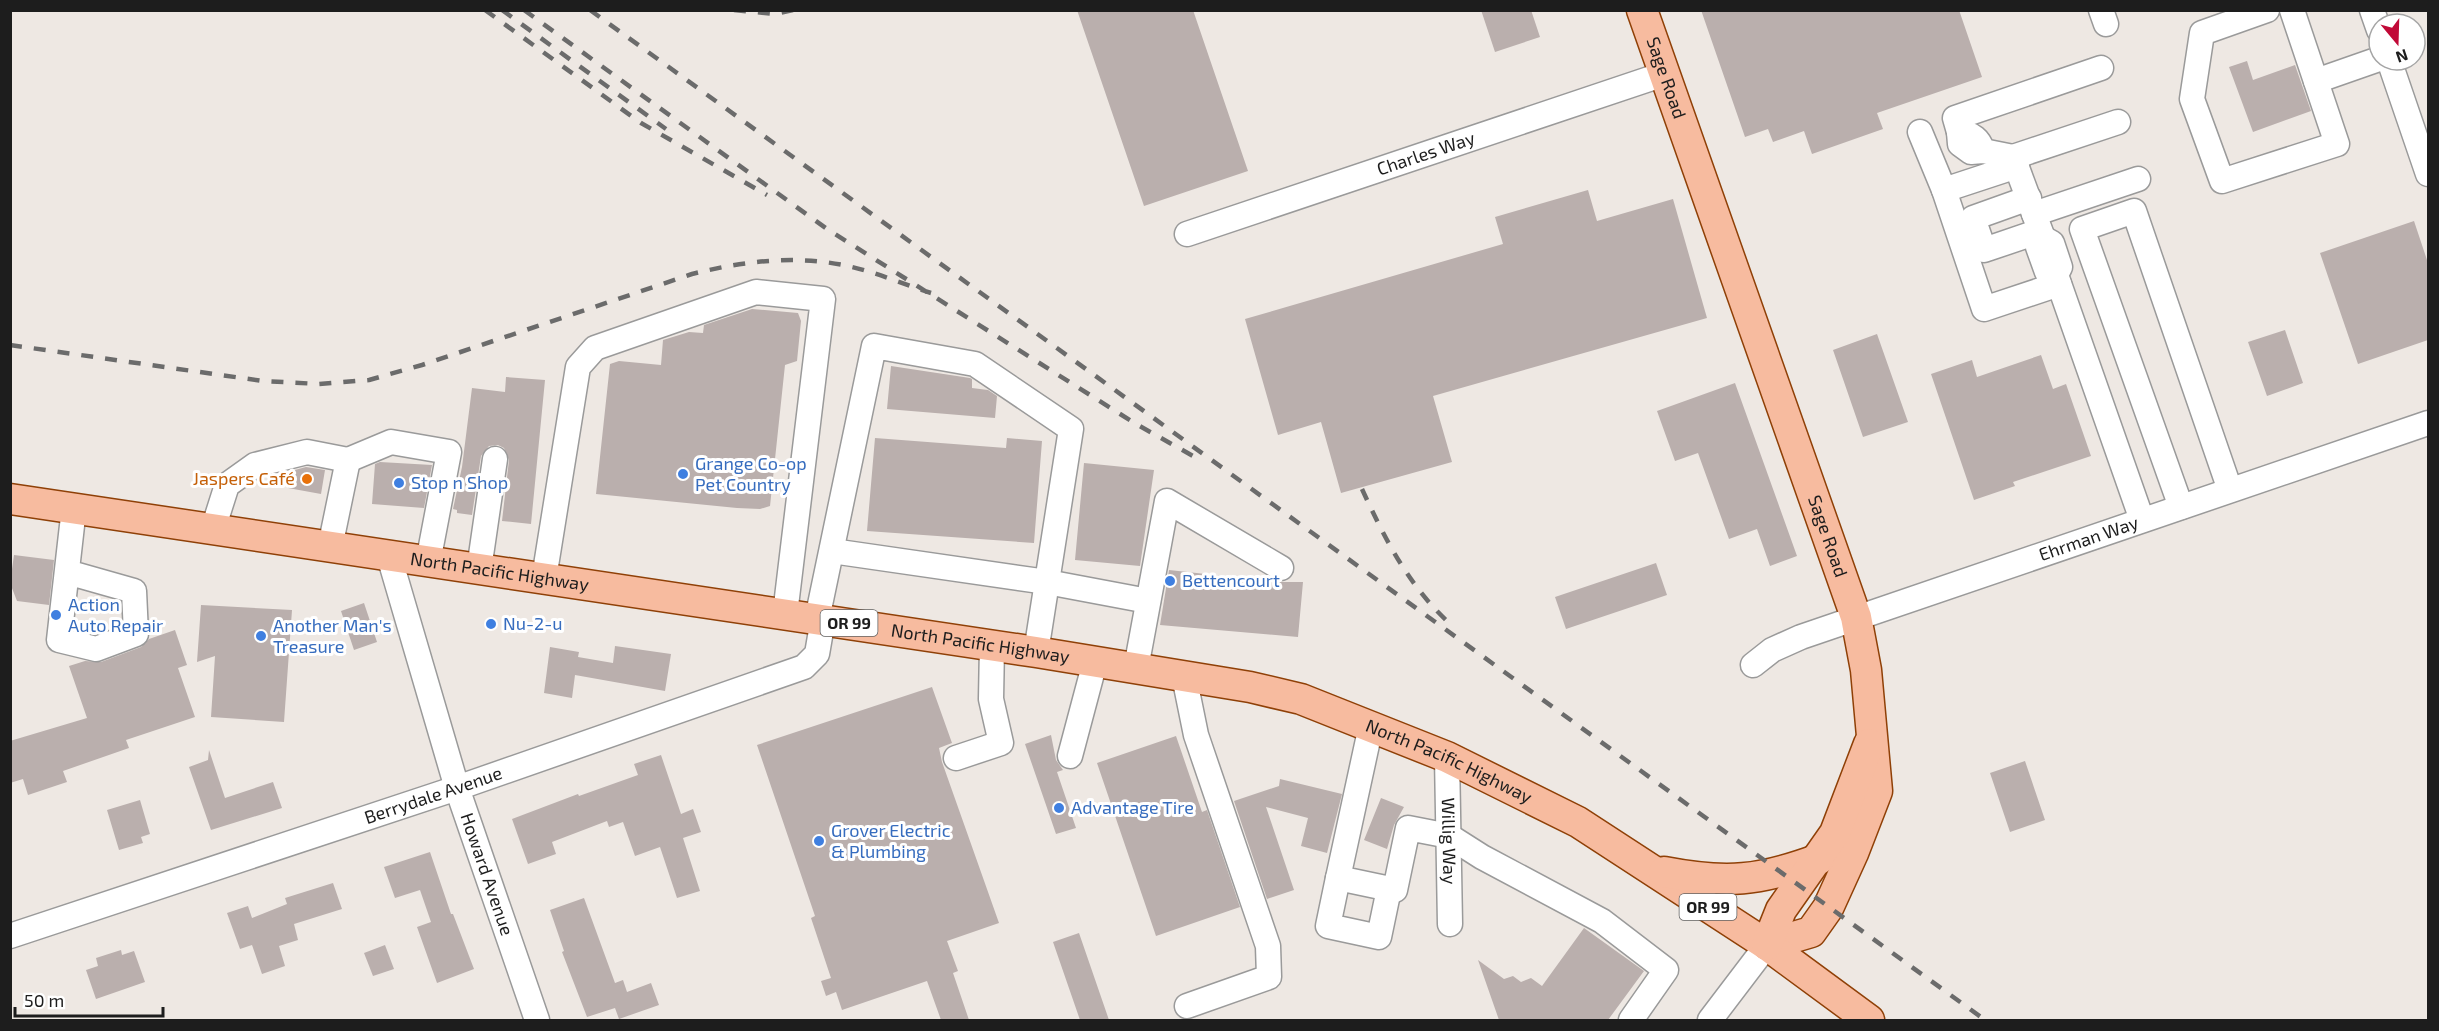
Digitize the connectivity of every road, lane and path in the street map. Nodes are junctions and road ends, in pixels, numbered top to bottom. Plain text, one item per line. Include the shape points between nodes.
1 (1642, 10) edge
2 (2267, 10) edge
3 (2292, 10) edge
4 (2242, 14) edge
5 (2367, 63) edge
6 (2101, 68) dead end
7 (2393, 72) edge
8 (1664, 74) junction
9 (2316, 81) junction
10 (2118, 122) dead end
11 (1920, 132) dead end
12 (2015, 161) junction
13 (2428, 174) edge
14 (2138, 179) dead end
15 (1944, 190) junction
16 (2036, 220) junction
17 (1187, 234) dead end
18 (2058, 279) junction
19 (2428, 423) edge
20 (495, 459) dead end
21 (348, 460) junction
22 (2230, 490) junction
23 (10, 499) edge
24 (2181, 507) junction
25 (74, 508) junction
26 (2142, 520) junction
27 (213, 529) junction
28 (330, 547) junction
29 (832, 551) junction
30 (389, 555) junction
31 (428, 562) junction
32 (1281, 568) dead end
33 (479, 569) junction
34 (67, 572) dead end
35 (544, 578) junction
36 (1047, 582) junction
37 (1148, 601) junction
38 (785, 614) junction
39 (1856, 617) junction
40 (820, 619) junction
41 (992, 646) junction
42 (1036, 652) junction
43 (1095, 662) junction
44 (1752, 665) dead end
45 (1136, 668) junction
46 (1184, 676) junction
47 (1371, 726) junction
48 (1871, 738) junction
49 (1070, 756) dead end
50 (1447, 757) junction
51 (956, 758) dead end
52 (457, 788) junction
53 (1449, 836) junction
54 (1819, 859) junction
55 (1650, 870) junction
56 (1338, 878) junction
57 (1389, 889) junction
58 (1450, 924) dead end
59 (10, 936) edge
60 (1767, 945) junction
61 (1187, 1006) dead end
62 (537, 1020) edge
63 (1631, 1020) edge
64 (1710, 1020) edge
65 (1869, 1020) edge

1 - 8 main road, Sage Road
2 - 4 street
3 - 9 street
4 - 9 street via 2202,33 2192,99 2222,181 2337,144
5 - 9 street
6 - 12 street via 1955,118 1959,132 1979,141 1983,152
7 - 13 street
8 - 17 street, Charles Way
8 - 39 main road, Sage Road
10 - 12 street
11 - 15 street
12 - 15 street
12 - 16 street
14 - 16 street
15 - 18 street via 1984,309
16 - 18 street via 2052,243 2060,267
18 - 26 street
19 - 22 street, Ehrman Way
20 - 33 street
21 - 27 street via 307,452 255,465 227,485
21 - 28 street
21 - 31 street via 391,442 449,452
22 - 24 street, Ehrman Way
22 - 24 street via 2134,211 2082,229
23 - 25 main road, North Pacific Highway / OR 99
24 - 26 street, Ehrman Way
25 - 27 main road, North Pacific Highway / OR 99
25 - 34 street
26 - 39 street, Ehrman Way
27 - 28 main road, North Pacific Highway / OR 99
28 - 30 main road, North Pacific Highway / OR 99
29 - 36 street
29 - 36 street, Berrydale Avenue via 874,346 975,364 1071,429
29 - 40 street, Berrydale Avenue
30 - 31 main road, North Pacific Highway / OR 99
30 - 52 street, Howard Avenue
31 - 33 main road, North Pacific Highway / OR 99
32 - 37 street via 1167,501
33 - 35 main road, North Pacific Highway / OR 99
35 - 38 main road, North Pacific Highway / OR 99
35 - 38 street via 578,368 595,348 756,292 823,299
36 - 37 street
36 - 42 street
37 - 45 street
38 - 40 main road, North Pacific Highway / OR 99
39 - 44 street, Ehrman Way via 1772,650
39 - 48 main road, Sage Road via 1866,670
40 - 41 main road, North Pacific Highway / OR 99
40 - 52 street, Berrydale Avenue via 818,654 804,667
41 - 42 main road, North Pacific Highway / OR 99
41 - 51 street via 991,699 1001,743
42 - 43 main road, North Pacific Highway / OR 99
43 - 45 main road, North Pacific Highway / OR 99
43 - 49 street
45 - 46 main road, North Pacific Highway / OR 99
46 - 47 main road, North Pacific Highway / OR 99 via 1301,699
46 - 61 street via 1196,735 1268,946 1269,977
47 - 50 main road, North Pacific Highway / OR 99
47 - 56 street
48 - 54 main road via 1847,807
48 - 60 main road, Sage Road via 1876,791 1828,908 1811,932
50 - 53 street, Willig Way
50 - 55 main road, North Pacific Highway / OR 99 via 1578,822
52 - 59 street, Berrydale Avenue
52 - 62 street, Howard Avenue
53 - 57 street via 1408,828 1395,890
53 - 58 street, Willig Way
53 - 63 street via 1602,921 1666,970
54 - 55 main road via 1754,879 1702,879
54 - 60 main road via 1781,910
55 - 60 main road, North Pacific Highway / OR 99
56 - 57 street
56 - 57 street via 1328,926 1379,937
60 - 64 street
60 - 65 main road, North Pacific Highway / OR 99

